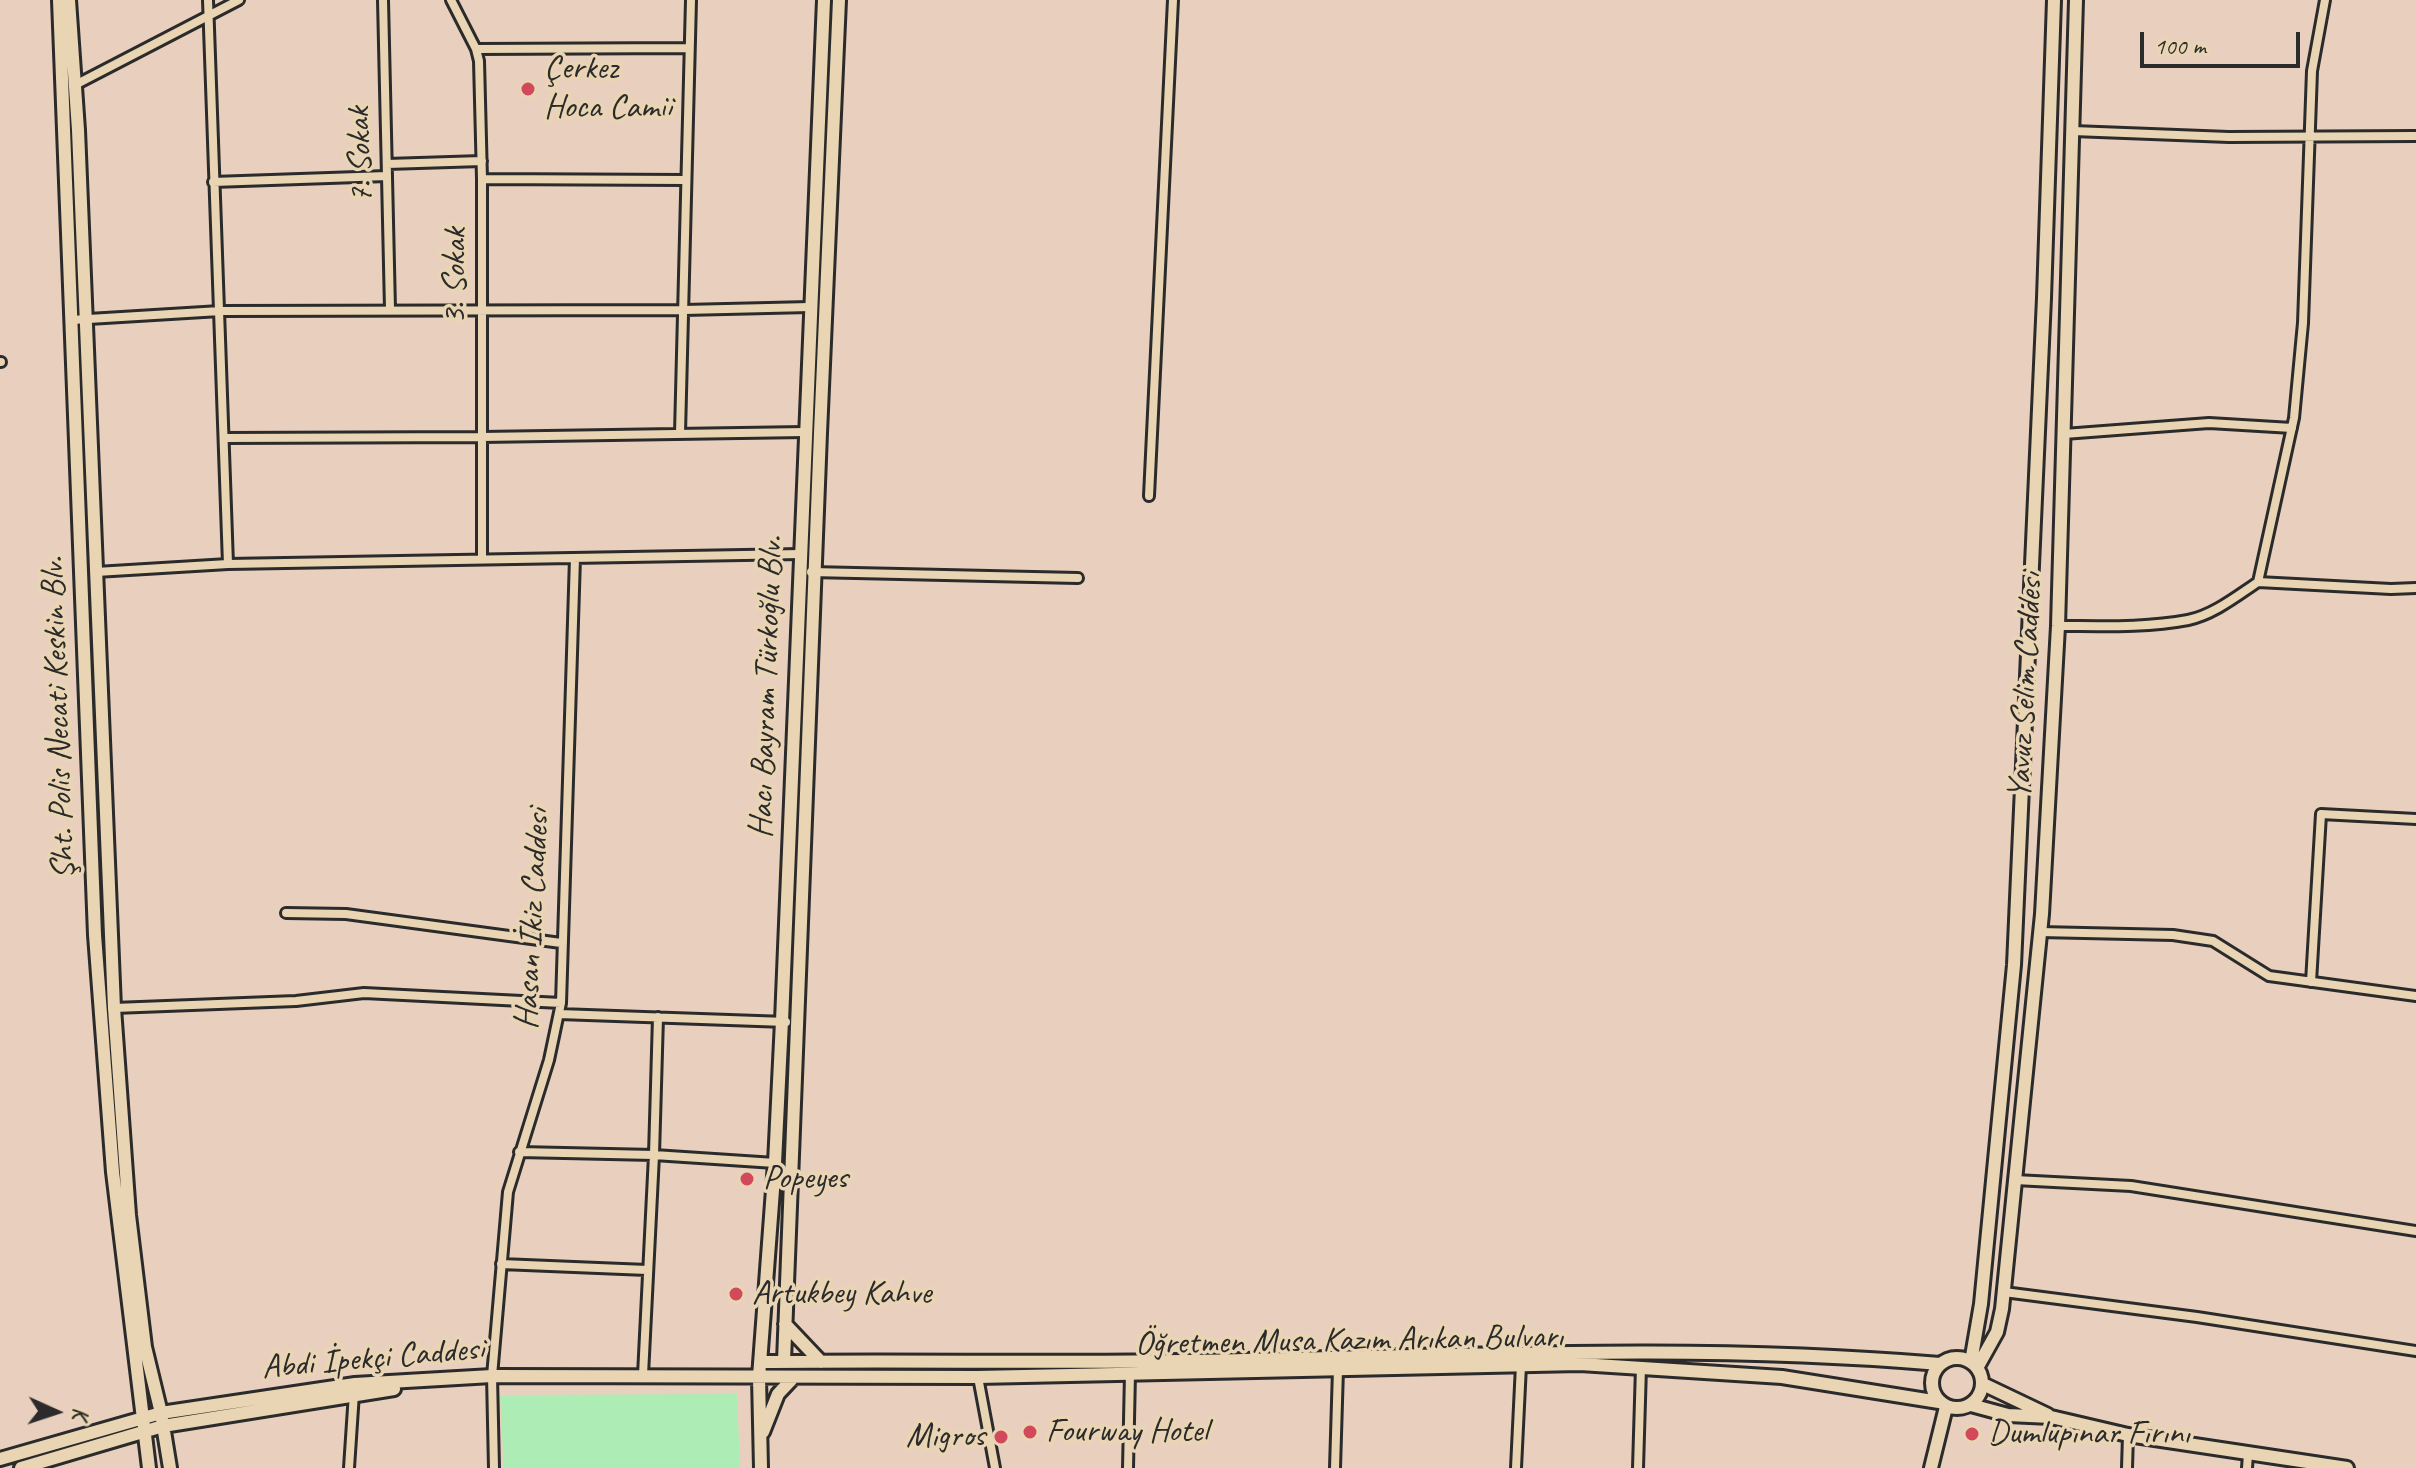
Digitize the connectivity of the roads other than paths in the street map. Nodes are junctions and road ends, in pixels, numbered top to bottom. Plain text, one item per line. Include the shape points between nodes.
1 (59, 0) edge
2 (69, 0) edge
3 (208, 0) edge
4 (239, 0) edge
5 (383, 0) edge
6 (451, 0) edge
7 (691, 0) edge
8 (824, 0) edge
9 (839, 0) edge
10 (1173, 0) edge
11 (2054, 0) edge
12 (2076, 0) edge
13 (2325, 0) edge
14 (210, 15) junction
15 (689, 48) junction
16 (476, 49) junction
17 (75, 85) junction
18 (2073, 131) junction
19 (2310, 136) junction
20 (2416, 136) edge
21 (482, 161) junction
22 (387, 164) junction
23 (387, 176) junction
24 (482, 179) junction
25 (686, 180) junction
26 (213, 182) junction
27 (810, 307) junction
28 (481, 308) junction
29 (390, 309) junction
30 (684, 310) junction
31 (220, 311) junction
32 (86, 318) junction
33 (72, 320) junction
34 (2292, 428) junction
35 (805, 432) junction
36 (680, 433) junction
37 (2064, 434) junction
38 (482, 437) junction
39 (224, 438) junction
40 (1149, 496) dead end
41 (801, 554) junction
42 (575, 558) junction
43 (482, 559) junction
44 (228, 564) junction
45 (96, 572) junction
46 (800, 572) junction
47 (815, 572) junction
48 (1078, 578) dead end
49 (2258, 582) junction
50 (2416, 588) edge
51 (2058, 626) junction
52 (2030, 627) junction
53 (2416, 819) edge
54 (286, 913) dead end
55 (2040, 932) junction
56 (561, 943) junction
57 (2311, 982) junction
58 (2416, 996) edge
59 (561, 1003) junction
60 (114, 1008) junction
61 (559, 1014) junction
62 (658, 1017) junction
63 (782, 1021) junction
64 (797, 1022) junction
65 (519, 1152) junction
66 (654, 1155) junction
67 (775, 1163) junction
68 (2015, 1180) junction
69 (2416, 1231) edge
70 (501, 1264) junction
71 (647, 1270) junction
72 (2004, 1292) junction
73 (785, 1324) junction
74 (2416, 1351) edge
75 (1521, 1359) junction
76 (784, 1361) junction
77 (760, 1362) junction
78 (821, 1362) junction
79 (977, 1362) junction
80 (1940, 1364) junction
81 (1974, 1365) junction
82 (1641, 1367) junction
83 (1338, 1369) junction
84 (1130, 1373) junction
85 (643, 1375) junction
86 (492, 1376) junction
87 (759, 1377) junction
88 (794, 1377) junction
89 (978, 1377) junction
90 (1983, 1384) junction
91 (354, 1389) junction
92 (1943, 1404) junction
93 (1971, 1405) junction
94 (2051, 1417) junction
95 (162, 1419) junction
96 (142, 1426) junction
97 (2128, 1435) junction
98 (760, 1439) junction
99 (2248, 1454) junction
100 (0, 1459) edge
101 (30, 1467) edge
102 (149, 1468) edge
103 (170, 1468) edge
104 (349, 1468) edge
105 (494, 1468) edge
106 (761, 1468) edge
107 (995, 1468) edge
108 (1128, 1468) edge
109 (1335, 1468) edge
110 (1516, 1468) edge
111 (1638, 1468) edge
112 (1931, 1468) edge
113 (2127, 1468) edge
114 (2247, 1468) edge
115 (2347, 1468) edge

1 - 33 street, Şht. Polis Necati Keskin Blv.
2 - 17 street, Şht. Polis Necati Keskin Blv.
3 - 14 street
4 - 14 street
5 - 22 street, 7. Sokak
6 - 16 street, 3. Sokak
7 - 15 street
8 - 27 street, Hacı Bayram Türkoğlu Blv.
9 - 47 street, Hacı Bayram Türkoğlu Blv.
10 - 40 street
11 - 52 street, Yavuz Selim Caddesi
12 - 18 street, Yavuz Selim Caddesi
13 - 19 street via 2312,71
14 - 17 street
14 - 26 street
15 - 16 street
15 - 25 street
16 - 21 street, 3. Sokak
17 - 32 street, Şht. Polis Necati Keskin Blv.
18 - 19 street
18 - 37 street, Yavuz Selim Caddesi
19 - 20 street
19 - 34 street via 2303,323
21 - 22 street
21 - 24 street, 3. Sokak
22 - 23 street, 7. Sokak
23 - 26 street
23 - 29 street, 7. Sokak
24 - 25 street
24 - 28 street, 3. Sokak
25 - 30 street
26 - 31 street
27 - 30 street
27 - 35 street, Hacı Bayram Türkoğlu Blv.
28 - 29 street
28 - 30 street
28 - 38 street, 3. Sokak
29 - 31 street
30 - 36 street
31 - 32 street
31 - 39 street
32 - 33 street
32 - 45 street, Şht. Polis Necati Keskin Blv.
33 - 96 street, Şht. Polis Necati Keskin Blv. via 95,935 113,1172
34 - 37 street via 2209,423
34 - 49 street
35 - 36 street
35 - 41 street, Hacı Bayram Türkoğlu Blv.
36 - 38 street
37 - 51 street, Yavuz Selim Caddesi
38 - 39 street
38 - 43 street, 3. Sokak
39 - 44 street
41 - 42 street
41 - 46 street, Hacı Bayram Türkoğlu Blv.
42 - 43 street
42 - 56 street, Hasan İkiz Caddesi
43 - 44 street
44 - 45 street
45 - 60 street, Şht. Polis Necati Keskin Blv.
46 - 47 street
46 - 63 street, Hacı Bayram Türkoğlu Blv.
47 - 48 street
47 - 64 street, Hacı Bayram Türkoğlu Blv.
49 - 50 street
49 - 51 street via 2190,620
51 - 52 street
51 - 55 street, Yavuz Selim Caddesi
52 - 81 street, Yavuz Selim Caddesi via 2014,965
53 - 57 street via 2321,814
54 - 56 street via 346,914
55 - 57 street via 2213,941 2269,976
55 - 68 street, Yavuz Selim Caddesi
56 - 59 street, Hasan İkiz Caddesi
57 - 58 street
59 - 60 street via 364,993
59 - 61 street, Hasan İkiz Caddesi
60 - 95 street, Şht. Polis Necati Keskin Blv. via 129,1215 145,1347
61 - 62 street
61 - 65 street, Hasan İkiz Caddesi
62 - 63 street
62 - 66 street
63 - 64 street
63 - 67 street, Hacı Bayram Türkoğlu Blv.
64 - 73 street, Hacı Bayram Türkoğlu Blv.
65 - 66 street
65 - 70 street, Hasan İkiz Caddesi via 508,1192
66 - 67 street
66 - 71 street
67 - 77 street, Hacı Bayram Türkoğlu Blv.
68 - 69 street via 2131,1186
68 - 72 street, Yavuz Selim Caddesi
70 - 71 street
70 - 86 street, Hasan İkiz Caddesi
71 - 85 street
72 - 74 street
72 - 81 street, Yavuz Selim Caddesi via 1997,1332
73 - 76 street, Hacı Bayram Türkoğlu Blv.
73 - 78 street
75 - 79 street, Öğretmen Musa Kazım Arıkan Bulvarı
75 - 80 street, Öğretmen Musa Kazım Arıkan Bulvarı via 1702,1353 1854,1356
75 - 82 street, Öğretmen Musa Kazım Arıkan Bulvarı
75 - 83 street, Öğretmen Musa Kazım Arıkan Bulvarı
75 - 110 street
76 - 77 street, Öğretmen Musa Kazım Arıkan Bulvarı
76 - 78 street, Öğretmen Musa Kazım Arıkan Bulvarı
77 - 87 street, Hacı Bayram Türkoğlu Blv.
78 - 79 street, Öğretmen Musa Kazım Arıkan Bulvarı
79 - 89 street
80 - 81 street via 1955,1358
80 - 92 street via 1931,1387
81 - 90 street
82 - 92 street, Öğretmen Musa Kazım Arıkan Bulvarı via 1782,1377
82 - 111 street
83 - 84 street, Öğretmen Musa Kazım Arıkan Bulvarı
83 - 109 street
84 - 89 street, Öğretmen Musa Kazım Arıkan Bulvarı
84 - 108 street
85 - 86 street, Abdi İpekçi Caddesi
85 - 87 street, Abdi İpekçi Caddesi
86 - 91 street, Abdi İpekçi Caddesi
86 - 105 street, Hasan İkiz Caddesi
87 - 88 street, Öğretmen Musa Kazım Arıkan Bulvarı
87 - 98 street, Hacı Bayram Türkoğlu Blv.
88 - 89 street, Öğretmen Musa Kazım Arıkan Bulvarı
88 - 98 street via 778,1394
89 - 107 street
90 - 93 street
90 - 94 street
91 - 95 street, Abdi İpekçi Caddesi
91 - 104 street
92 - 93 street via 1954,1409
92 - 112 street
93 - 94 street via 2008,1415
94 - 97 street
95 - 96 street
95 - 103 street, Şht. Polis Necati Keskin Blv.
96 - 100 street
96 - 101 street
96 - 102 street, Şht. Polis Necati Keskin Blv.
97 - 99 street
97 - 113 street
98 - 106 street, Hacı Bayram Türkoğlu Blv.
99 - 114 street
99 - 115 street

